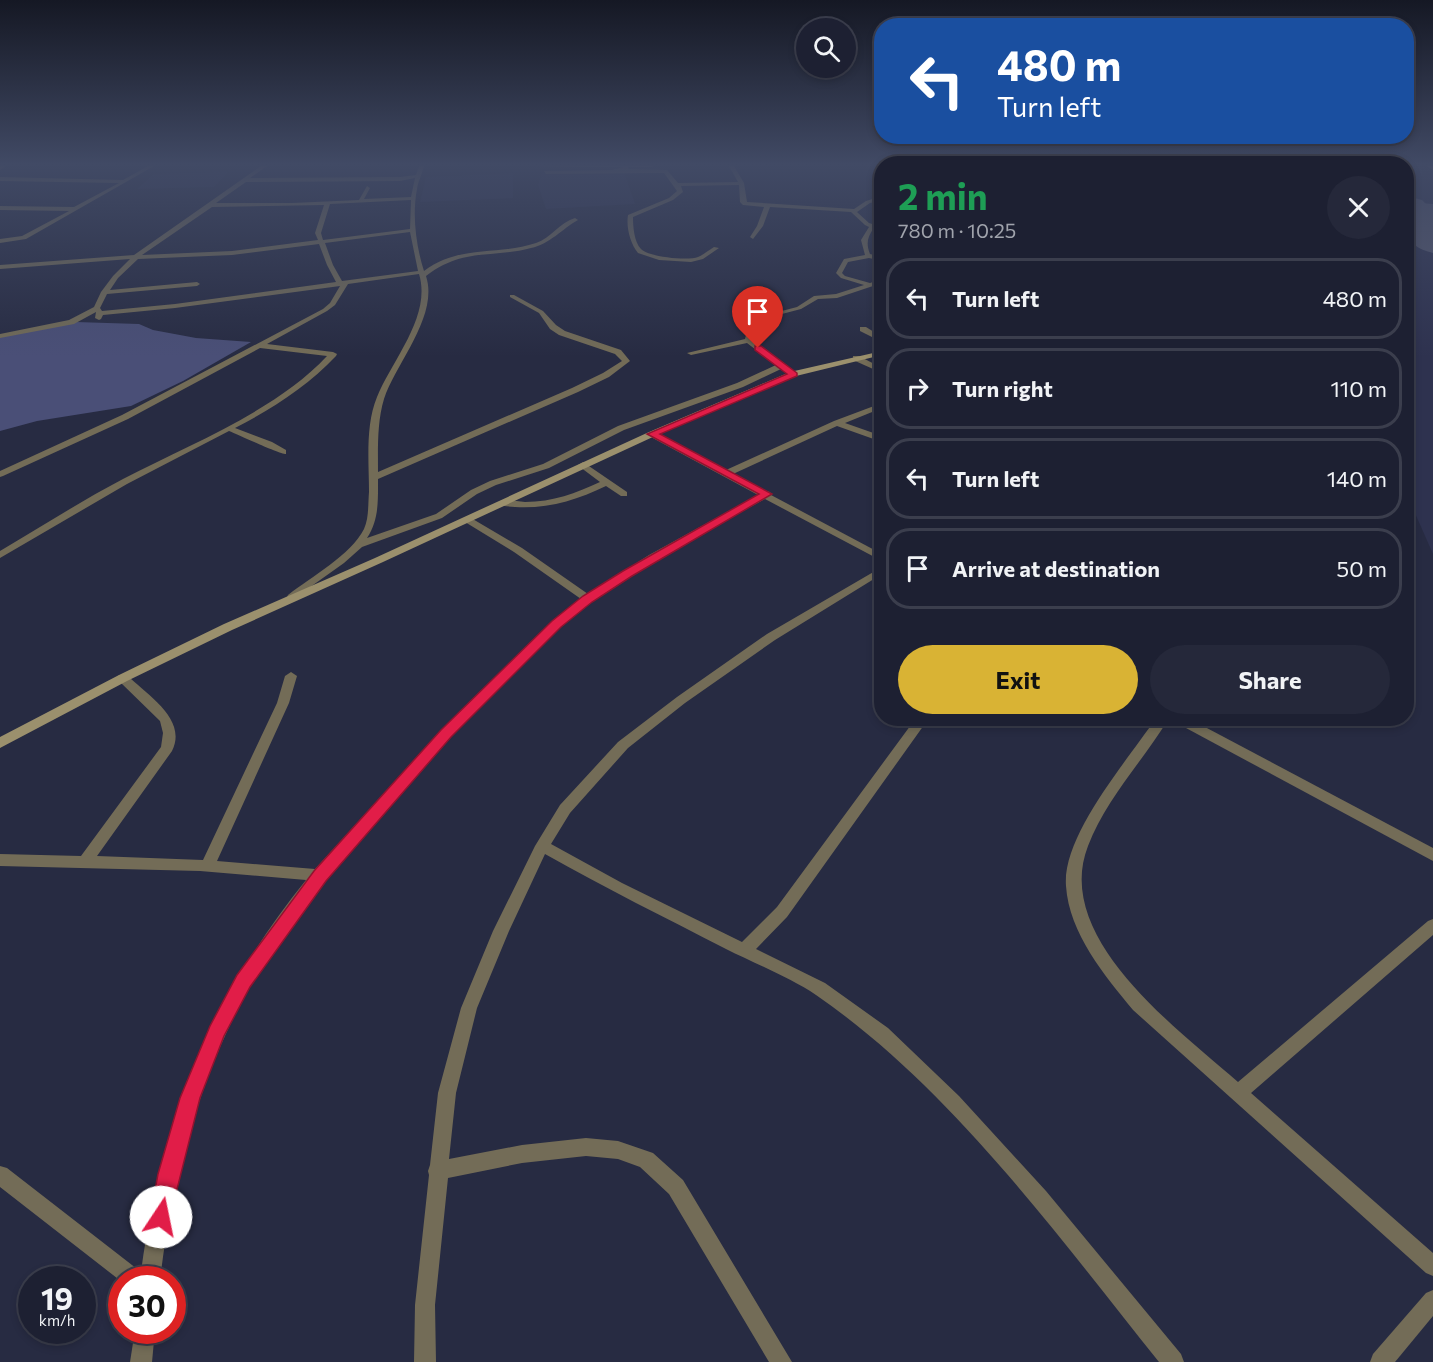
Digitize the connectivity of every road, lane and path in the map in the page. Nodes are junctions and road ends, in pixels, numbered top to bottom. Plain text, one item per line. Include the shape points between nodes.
1 (38, 230) edge
2 (174, 230) edge
3 (319, 230) edge
4 (413, 230) joint
5 (558, 230) edge
6 (631, 230) edge
7 (758, 230) edge
8 (871, 230) edge
9 (753, 237) dead end
10 (19, 240) junction
11 (0, 241) edge
12 (320, 243) junction
13 (716, 248) dead end
14 (2, 250) dead end
15 (871, 256) junction
16 (138, 257) junction
17 (874, 257) edge
18 (0, 267) edge
19 (422, 274) junction
20 (343, 283) junction
21 (196, 284) dead end
22 (874, 284) edge
23 (871, 285) junction
24 (106, 292) junction
25 (512, 296) dead end
26 (99, 313) junction
27 (863, 329) dead end
28 (874, 335) edge
29 (0, 336) edge
30 (748, 341) junction
31 (258, 345) junction
32 (691, 353) dead end
33 (874, 354) edge
34 (856, 358) junction
35 (782, 365) junction
36 (874, 367) edge
37 (794, 374) junction
38 (874, 408) edge
39 (837, 423) junction
40 (228, 428) junction
41 (652, 434) junction
42 (874, 437) edge
43 (283, 452) dead end
44 (583, 465) junction
45 (728, 473) junction
46 (0, 474) edge
47 (373, 478) junction
48 (607, 482) junction
49 (624, 494) dead end
50 (767, 494) junction
51 (502, 504) junction
52 (468, 520) junction
53 (358, 545) junction
54 (874, 554) edge
55 (0, 555) edge
56 (874, 575) edge
57 (292, 597) junction
58 (588, 599) junction
59 (291, 676) dead end
60 (123, 678) junction
61 (917, 726) edge
62 (1158, 726) edge
63 (1192, 726) edge
64 (0, 743) edge
65 (542, 846) junction
66 (1433, 855) edge
67 (0, 860) edge
68 (85, 861) junction
69 (208, 865) junction
70 (320, 876) junction
71 (1433, 926) edge
72 (745, 950) junction
73 (1239, 1092) junction
74 (437, 1171) junction
75 (0, 1175) edge
76 (117, 1266) edge
77 (153, 1266) edge
78 (1433, 1266) edge
79 (1433, 1300) edge
80 (143, 1344) edge
81 (141, 1362) edge
82 (425, 1362) edge
83 (781, 1362) edge
84 (1173, 1362) edge
85 (1381, 1362) edge

1 - 10 street
2 - 16 street
3 - 12 street
4 - 12 street
4 - 19 street
5 - 19 street via 537,244 447,259
6 - 13 street via 637,249 650,256 699,259
7 - 9 street
8 - 15 street via 863,247
10 - 11 street
10 - 14 street
12 - 16 street via 232,253
12 - 20 street
15 - 17 street
15 - 23 street via 846,260 839,273
16 - 18 street
16 - 24 street
19 - 20 street
19 - 47 street via 426,286 421,313 377,411
20 - 26 street
20 - 31 street via 333,304 325,310
21 - 24 street
22 - 23 street
23 - 30 street via 837,296 816,297 799,308 776,314 750,333
24 - 26 street
25 - 47 street via 541,312 562,333 618,352 626,361 575,390
26 - 29 street
27 - 28 street
30 - 32 street
30 - 35 street
31 - 40 street via 333,354 280,400
31 - 46 street via 125,417
33 - 34 main road
34 - 36 street
34 - 37 main road
35 - 37 street
35 - 53 street via 740,385 621,428 546,466 493,483 439,516
37 - 41 main road
38 - 39 street
39 - 42 street
39 - 45 street
40 - 43 street
40 - 55 street via 124,482
41 - 44 main road
41 - 45 street
44 - 48 street
44 - 51 main road
45 - 50 street
47 - 53 street via 373,512
48 - 49 street
48 - 51 street via 555,504
50 - 54 street
50 - 58 street
51 - 52 main road
52 - 57 main road
52 - 58 street
53 - 57 street
56 - 65 street via 771,637 623,745 565,809
57 - 60 main road
58 - 70 street via 528,651 446,733
59 - 69 street via 283,703
60 - 64 main road
60 - 68 street via 170,725 170,735 166,748
61 - 72 street via 782,912
62 - 73 street via 1084,835 1074,861 1073,885 1083,920 1114,975 1139,1005
63 - 66 street
65 - 72 street
65 - 74 street via 469,1008 447,1093
67 - 68 street
68 - 69 street
69 - 70 street
70 - 77 street via 244,981 216,1032 190,1098 169,1174
71 - 73 street
72 - 84 street via 819,988 882,1034 953,1102 1039,1198
73 - 78 street
74 - 82 street via 425,1305
74 - 83 street via 522,1154 586,1147 618,1150 646,1160 676,1187
75 - 76 street
79 - 85 street
80 - 81 street

